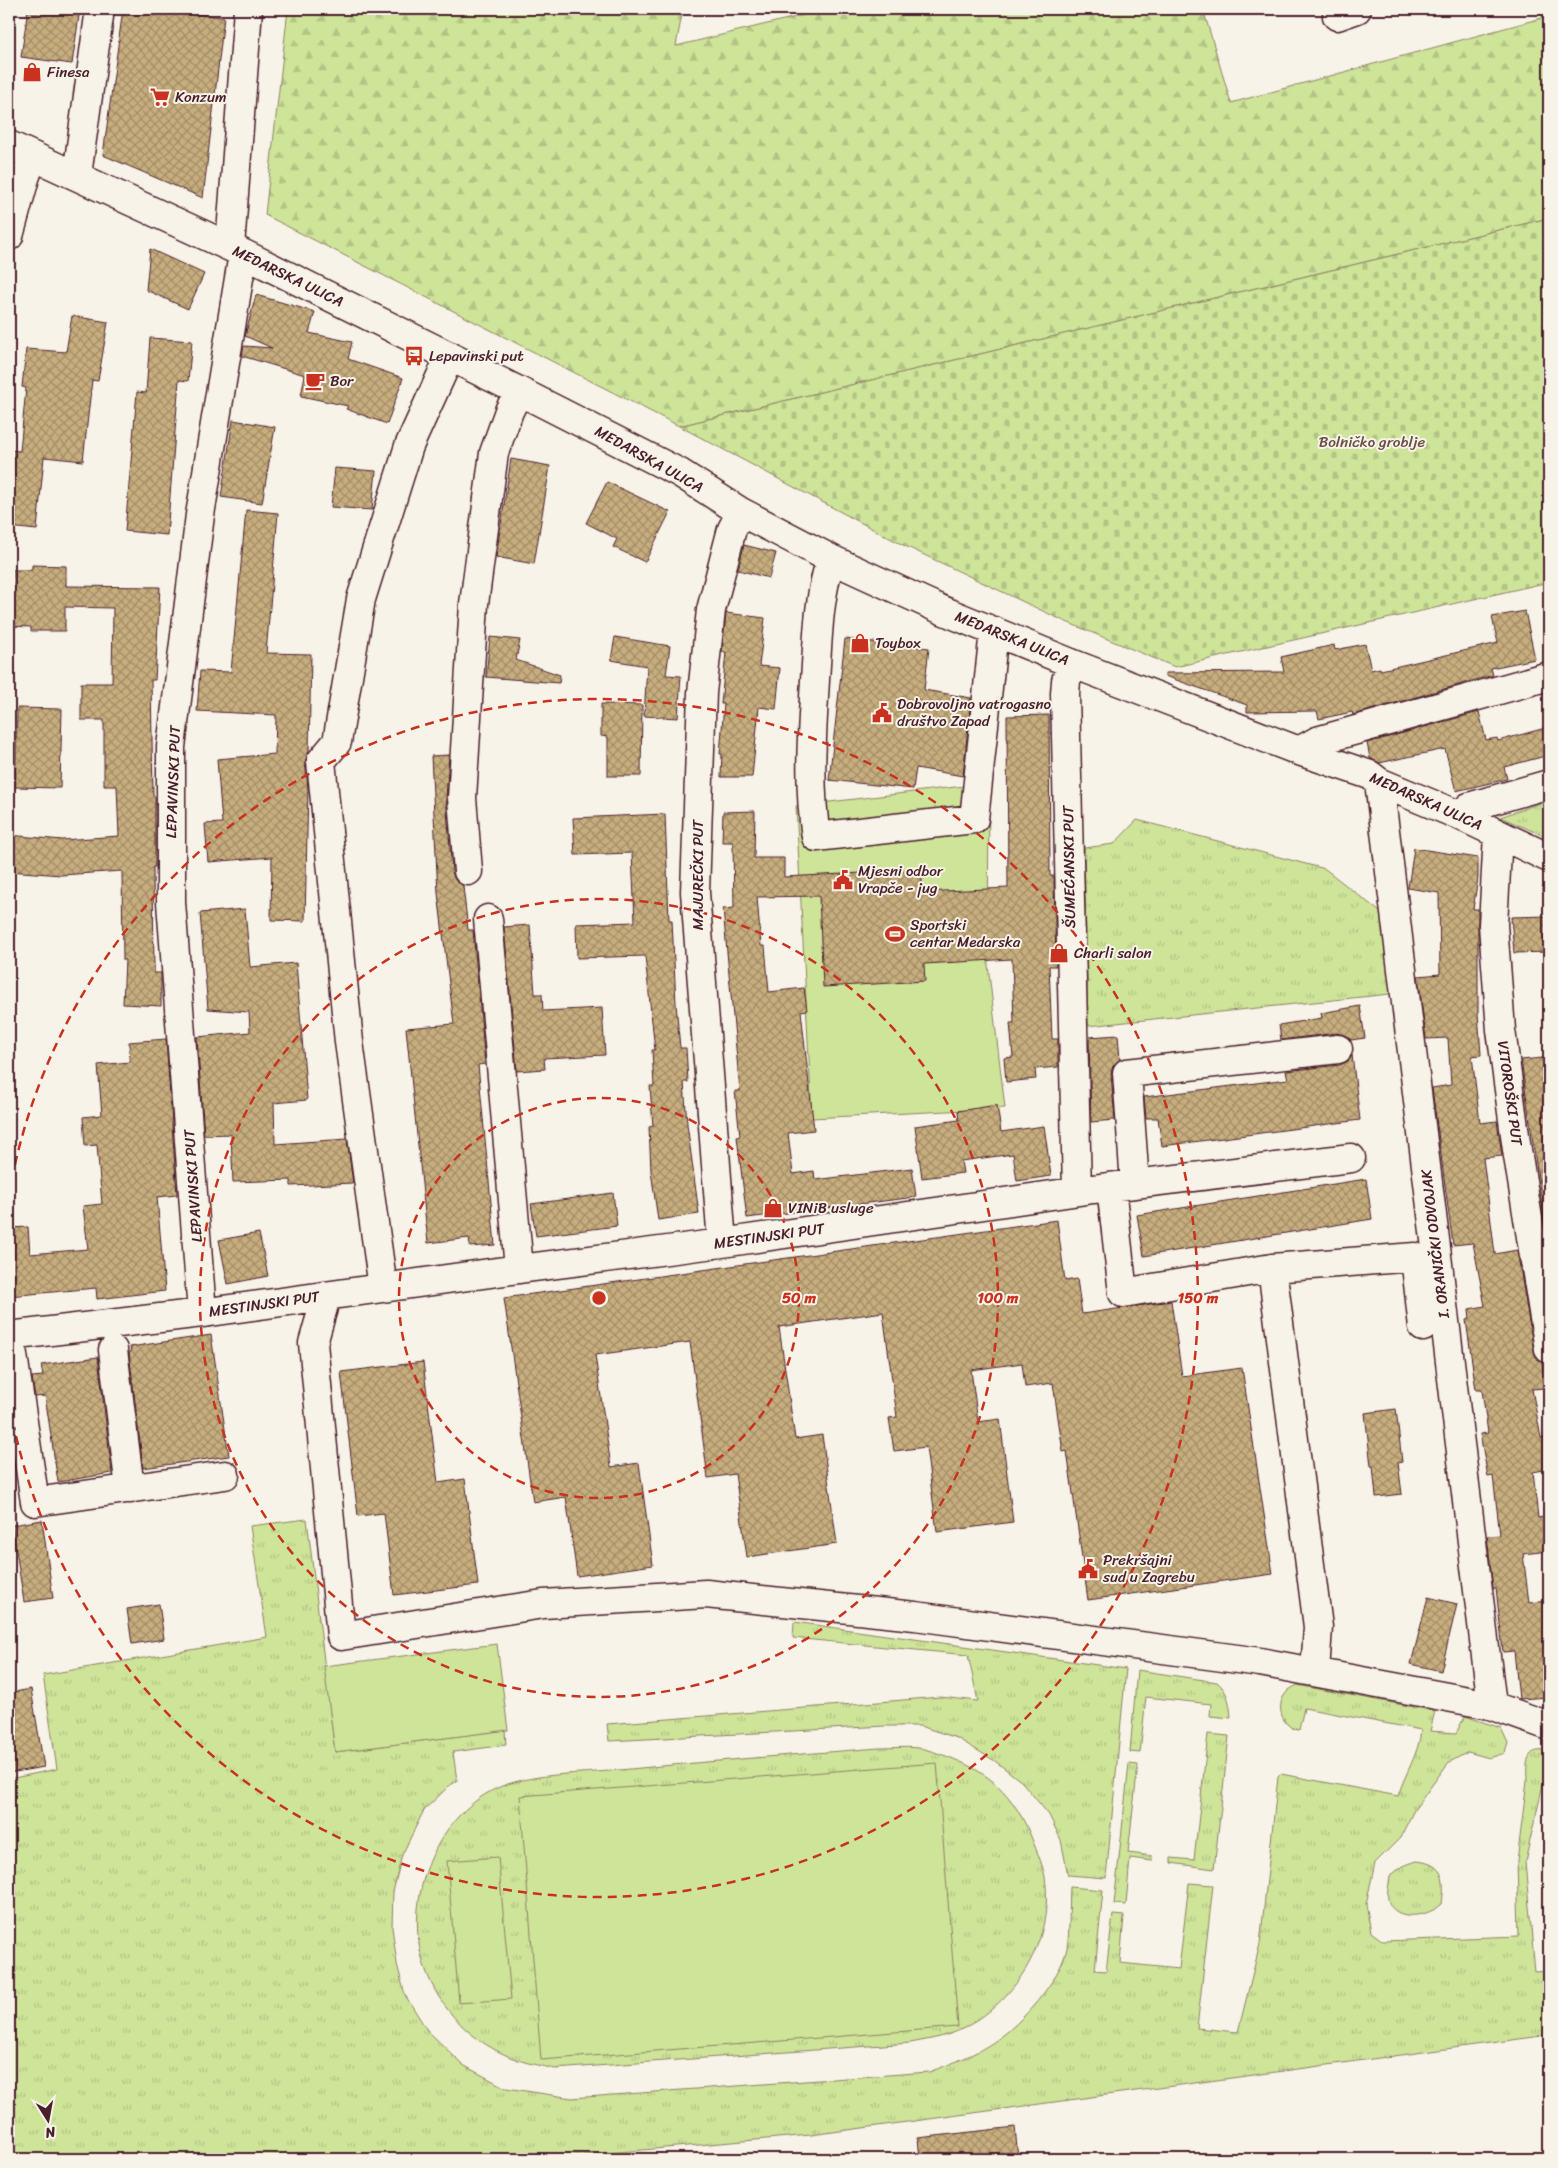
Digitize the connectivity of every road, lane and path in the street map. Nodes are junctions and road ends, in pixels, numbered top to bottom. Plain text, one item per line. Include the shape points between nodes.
1 (100, 9) edge
2 (248, 9) edge
3 (9, 145) edge
4 (33, 156) junction
5 (77, 176) junction
6 (9, 236) edge
7 (236, 251) junction
8 (450, 356) junction
9 (519, 391) junction
10 (741, 512) junction
11 (831, 559) junction
12 (994, 631) junction
13 (1072, 662) junction
14 (1549, 676) edge
15 (1300, 751) junction
16 (1379, 782) junction
17 (1549, 784) edge
18 (1463, 817) junction
19 (1498, 834) junction
20 (1549, 858) edge
21 (468, 871) dead end
22 (488, 919) dead end
23 (1338, 1049) dead end
24 (1352, 1158) dead end
25 (1123, 1186) junction
26 (1077, 1191) junction
27 (722, 1243) junction
28 (519, 1268) junction
29 (1272, 1268) junction
30 (383, 1288) junction
31 (322, 1308) dead end
32 (202, 1313) junction
33 (1423, 1327) dead end
34 (9, 1335) edge
35 (1549, 1349) edge
36 (113, 1350) dead end
37 (225, 1475) dead end
38 (20, 1480) edge
39 (130, 1489) junction
40 (1315, 1672) junction
41 (1490, 1706) junction
42 (1549, 1726) edge

1 - 5 street
2 - 7 street, LEPAVINSKI PUT
3 - 4 street, MEDARSKA ULICA
4 - 5 street, MEDARSKA ULICA
4 - 6 street
5 - 7 street, MEDARSKA ULICA
7 - 8 street, MEDARSKA ULICA
7 - 32 street, LEPAVINSKI PUT via 171,747 171,902
8 - 9 street, MEDARSKA ULICA
8 - 30 street via 409,446 361,599 337,742 321,761 348,1042
9 - 10 street, MEDARSKA ULICA via 680,473
9 - 21 street via 494,453 474,604 462,798
10 - 11 street, MEDARSKA ULICA
10 - 27 street, MAJUREČKI PUT via 732,529 711,610 702,693 695,882
11 - 12 street, MEDARSKA ULICA
11 - 12 street via 824,579 819,624 811,750 811,804 816,837 974,818
12 - 13 street, MEDARSKA ULICA
13 - 15 street, MEDARSKA ULICA
13 - 26 street, ŠUMEĆANSKI PUT via 1065,694
14 - 15 street via 1318,741
15 - 16 street, MEDARSKA ULICA via 1370,775
16 - 18 street, MEDARSKA ULICA
16 - 41 street, I. ORANIČKI ODVOJAK
17 - 18 street via 1469,807
18 - 19 street, MEDARSKA ULICA
19 - 20 street, MEDARSKA ULICA
19 - 35 street, VITOROŠKI PUT via 1493,925 1501,1030
22 - 28 street
23 - 25 street via 1127,1073
24 - 25 street, MESTINJSKI PUT
25 - 26 street, MESTINJSKI PUT
25 - 29 street via 1123,1293
26 - 27 street, MESTINJSKI PUT
27 - 28 street, MESTINJSKI PUT
28 - 30 street, MESTINJSKI PUT
29 - 33 street via 1415,1257
29 - 40 street via 1318,1627
30 - 32 street, MESTINJSKI PUT
31 - 40 street via 313,1343 341,1636 543,1604 706,1594 1063,1634
32 - 34 street, MESTINJSKI PUT
34 - 38 street
36 - 39 street
37 - 39 street
38 - 39 street via 35,1502
40 - 41 street
41 - 42 street

